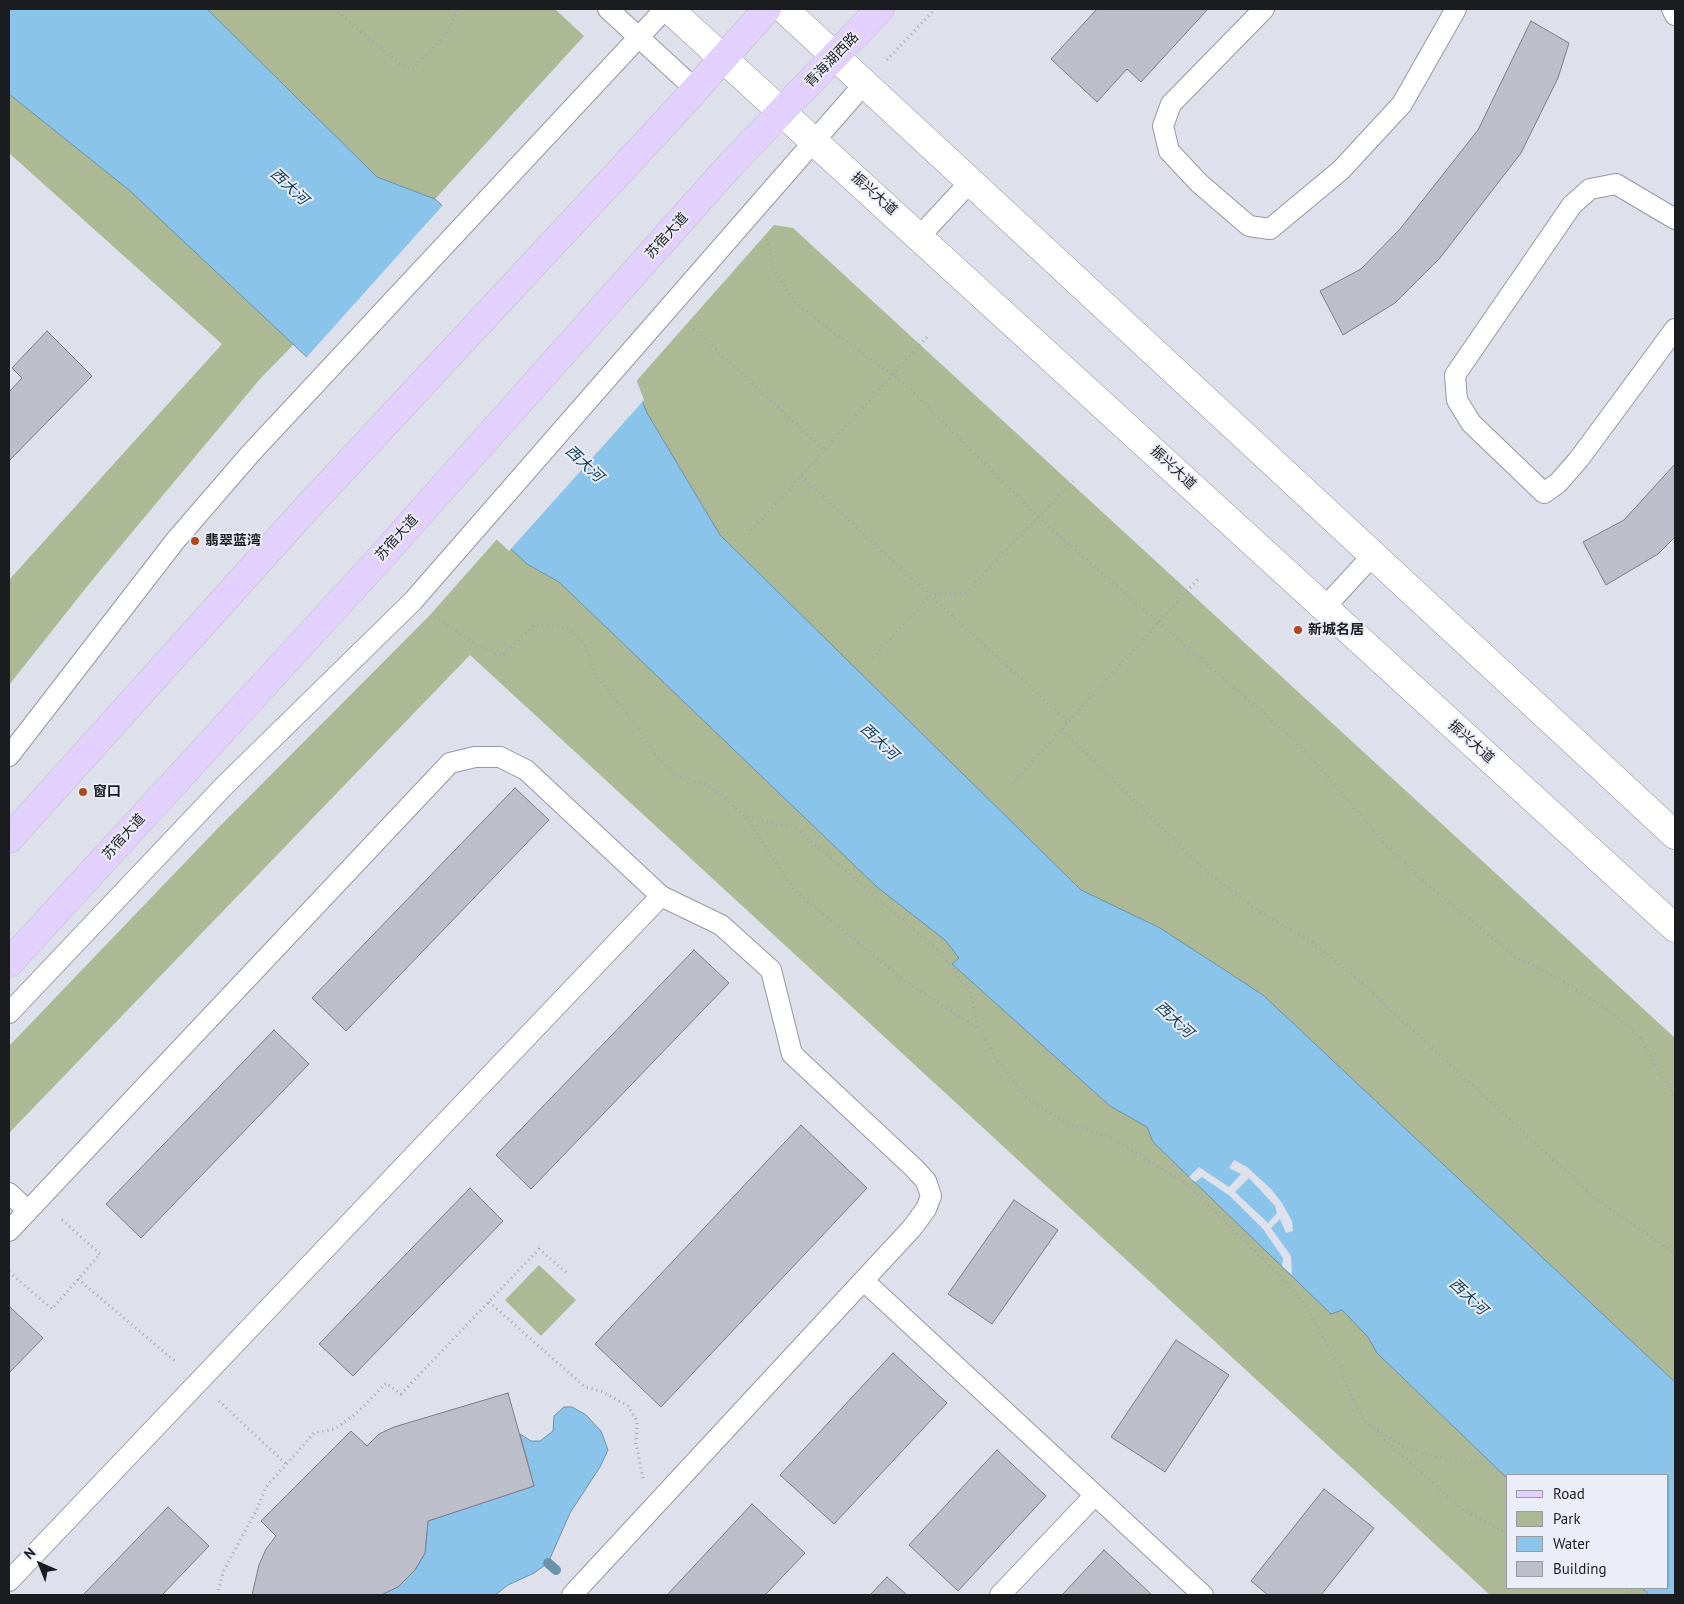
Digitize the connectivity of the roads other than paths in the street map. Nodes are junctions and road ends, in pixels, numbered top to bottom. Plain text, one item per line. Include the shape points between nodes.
1 (608, 9) edge
2 (665, 9) edge
3 (669, 9) edge
4 (767, 9) edge
5 (784, 9) edge
6 (880, 9) edge
7 (1264, 9) edge
8 (1456, 9) edge
9 (1672, 9) edge
10 (1675, 15) edge
11 (639, 37) junction
12 (722, 58) junction
13 (835, 58) junction
14 (864, 84) junction
15 (695, 89) junction
16 (783, 111) junction
17 (815, 140) junction
18 (970, 182) junction
19 (1675, 219) edge
20 (920, 236) junction
21 (1675, 329) edge
22 (1372, 555) junction
23 (1325, 607) junction
24 (9, 756) edge
25 (1675, 835) edge
26 (9, 839) edge
27 (661, 896) junction
28 (1675, 928) edge
29 (9, 964) edge
30 (9, 1013) edge
31 (9, 1193) edge
32 (33, 1205) junction
33 (9, 1231) edge
34 (864, 1281) junction
35 (1095, 1495) junction
36 (9, 1581) edge
37 (572, 1595) edge
38 (1000, 1595) edge
39 (1203, 1595) edge

1 - 11 lane
2 - 11 lane
3 - 12 main road, 振兴大道
4 - 12 main road
5 - 13 main road
6 - 13 main road, 青海湖西路
7 - 8 lane via 1171,104 1163,126 1169,151 1199,183 1249,226 1270,229 1341,170 1402,104
9 - 10 lane
11 - 15 lane
11 - 24 lane via 251,453 175,541
12 - 15 main road
12 - 16 main road, 振兴大道
13 - 14 main road
13 - 16 main road, 青海湖西路
14 - 17 lane
14 - 18 main road
15 - 26 main road via 304,511
16 - 17 main road, 振兴大道
16 - 29 main road, 苏宿大道 via 732,163 373,566
17 - 20 main road, 振兴大道
17 - 30 lane via 413,601 225,785
18 - 20 lane
18 - 22 main road
19 - 21 lane via 1616,184 1590,188 1572,205 1455,375 1457,400 1471,423 1544,493 1558,483 1579,459
20 - 23 main road, 振兴大道
22 - 23 lane
22 - 25 main road
23 - 28 main road, 振兴大道
27 - 32 lane via 526,770 500,756 450,763
27 - 34 lane via 721,925 771,970 792,1054 926,1181 931,1196 926,1209
27 - 36 lane
31 - 32 lane
32 - 33 lane
34 - 35 lane
34 - 37 lane
35 - 38 lane
35 - 39 lane

